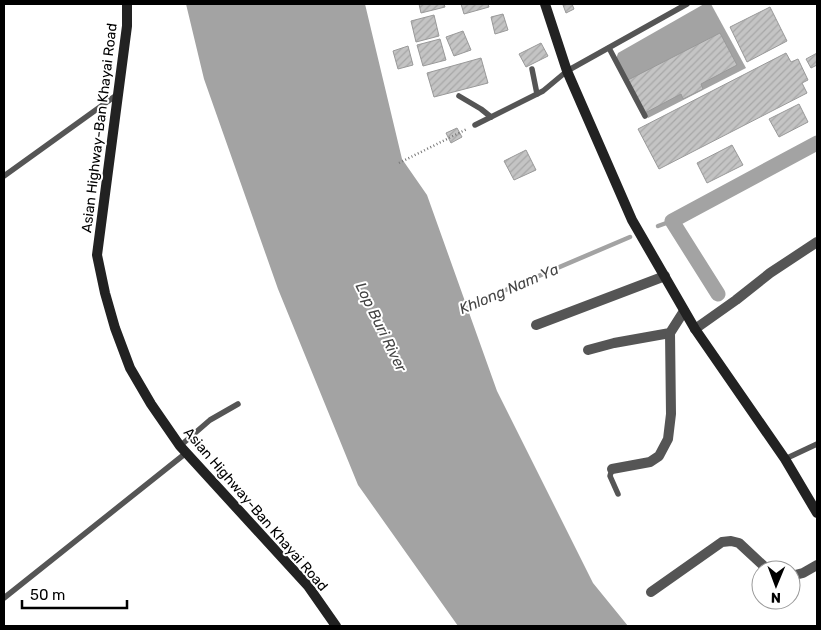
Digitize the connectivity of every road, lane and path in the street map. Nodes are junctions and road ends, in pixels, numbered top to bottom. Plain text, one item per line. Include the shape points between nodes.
1 (127, 4) edge
2 (545, 4) edge
3 (687, 4) edge
4 (609, 48) junction
5 (532, 69) dead end
6 (568, 71) junction
7 (118, 94) junction
8 (537, 94) junction
9 (459, 96) dead end
10 (645, 116) dead end
11 (491, 117) junction
12 (475, 125) joint
13 (399, 163) dead end
14 (4, 176) edge
15 (817, 242) edge
16 (665, 276) junction
17 (684, 311) junction
18 (536, 325) dead end
19 (695, 329) junction
20 (670, 333) junction
21 (588, 350) dead end
22 (238, 404) dead end
23 (817, 444) edge
24 (183, 449) junction
25 (785, 459) junction
26 (612, 469) joint
27 (618, 494) dead end
28 (817, 513) edge
29 (757, 560) edge
30 (817, 565) edge
31 (801, 574) edge
32 (651, 592) dead end
33 (4, 598) edge
34 (336, 626) edge

1 - 7 street, Asian Highway-Ban Khayai Road
2 - 6 street
3 - 4 lane
4 - 6 lane
4 - 10 lane
5 - 8 lane
6 - 8 lane
6 - 16 street via 632,220
7 - 14 lane
7 - 24 street, Asian Highway-Ban Khayai Road via 98,255 105,293 130,368
8 - 11 lane
9 - 11 lane
11 - 12 lane
12 - 13 path
15 - 19 street
16 - 17 street
16 - 18 street
17 - 19 street
17 - 20 street
19 - 25 street
20 - 21 street
20 - 26 street via 671,414 668,439 659,456 650,462
22 - 24 lane via 210,420
23 - 25 lane
24 - 33 lane
24 - 34 street, Asian Highway-Ban Khayai Road via 308,586
25 - 28 street
26 - 27 lane via 610,476
29 - 32 street via 739,543 722,542
30 - 31 street

